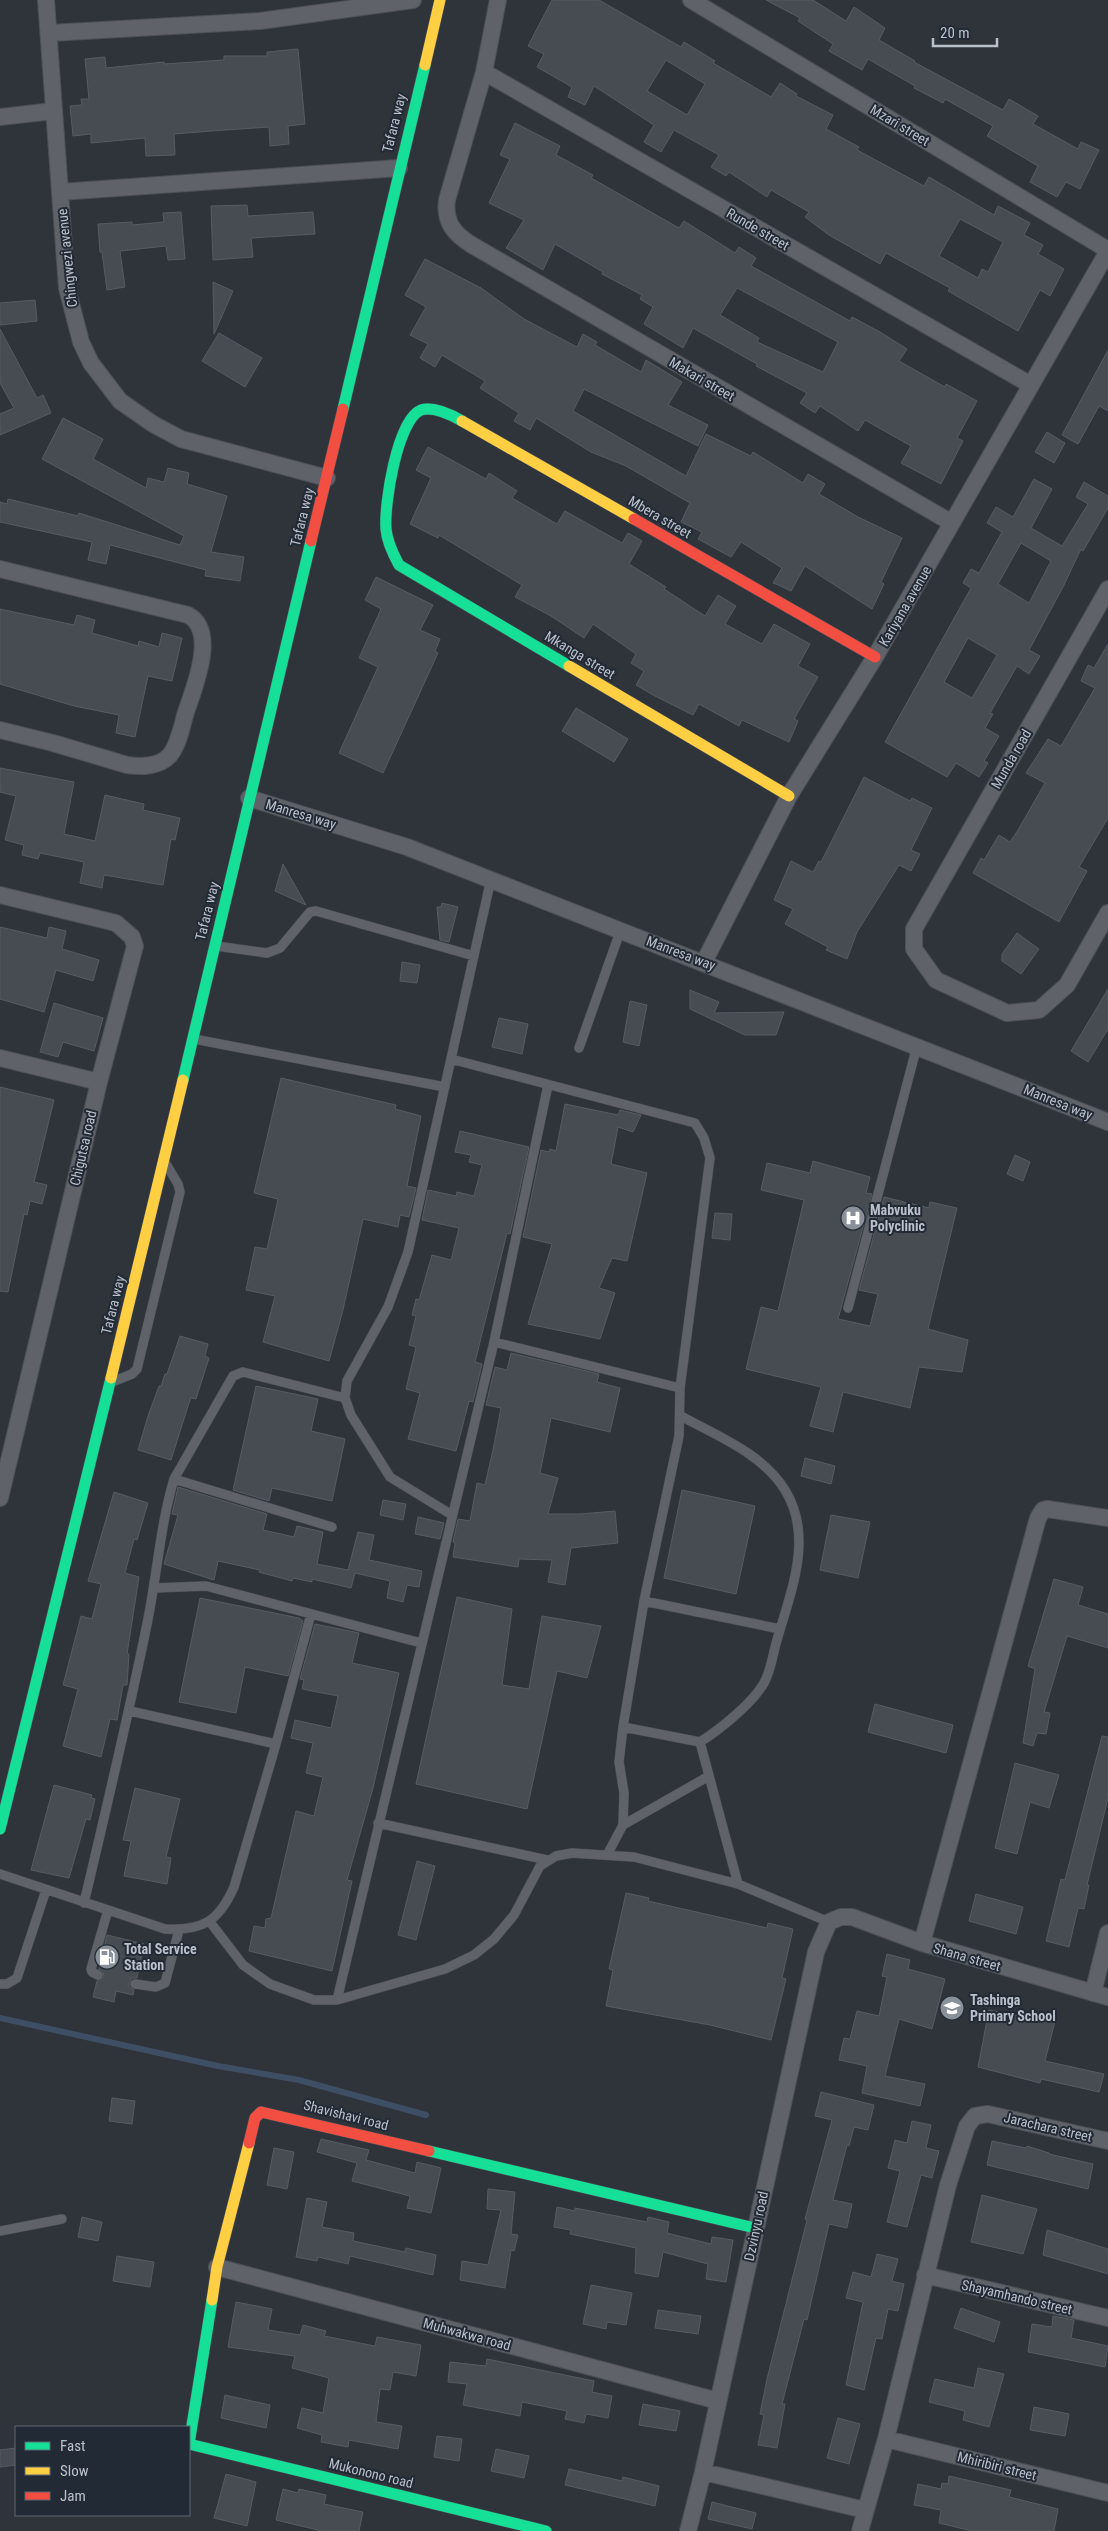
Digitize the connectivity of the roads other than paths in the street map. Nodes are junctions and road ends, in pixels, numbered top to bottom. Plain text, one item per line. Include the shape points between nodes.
1 (46, 0) edge
2 (412, 0) edge
3 (440, 0) edge
4 (498, 0) edge
5 (691, 0) edge
6 (363, 4) edge
7 (50, 33) junction
8 (484, 72) junction
9 (53, 111) junction
10 (0, 117) edge
11 (399, 168) junction
12 (60, 192) junction
13 (1108, 250) edge
14 (1032, 385) junction
15 (426, 408) joint
16 (327, 478) junction
17 (952, 523) junction
18 (0, 568) edge
19 (1108, 589) edge
20 (875, 657) junction
21 (0, 730) edge
22 (789, 796) junction
23 (249, 798) junction
24 (491, 879) junction
25 (0, 895) edge
26 (1108, 913) edge
27 (621, 929) junction
28 (214, 946) junction
29 (474, 956) junction
30 (704, 962) junction
31 (192, 1038) junction
32 (917, 1046) junction
33 (579, 1048) dead end
34 (0, 1058) edge
35 (451, 1059) junction
36 (99, 1082) junction
37 (548, 1085) junction
38 (445, 1087) junction
39 (1108, 1122) edge
40 (164, 1160) junction
41 (848, 1308) dead end
42 (494, 1342) junction
43 (109, 1383) junction
44 (680, 1388) junction
45 (345, 1398) junction
46 (681, 1416) junction
47 (174, 1479) junction
48 (0, 1498) edge
49 (452, 1515) junction
50 (1108, 1518) edge
51 (332, 1527) dead end
52 (154, 1588) junction
53 (644, 1601) junction
54 (310, 1614) junction
55 (780, 1629) junction
56 (421, 1643) junction
57 (130, 1711) junction
58 (623, 1727) junction
59 (700, 1742) junction
60 (276, 1744) junction
61 (709, 1776) junction
62 (378, 1823) junction
63 (622, 1825) junction
64 (0, 1829) edge
65 (607, 1855) junction
66 (547, 1860) junction
67 (0, 1874) edge
68 (738, 1884) junction
69 (46, 1890) junction
70 (84, 1903) junction
71 (108, 1910) junction
72 (210, 1922) junction
73 (829, 1922) junction
74 (179, 1930) junction
75 (1108, 1932) edge
76 (922, 1943) junction
77 (98, 1975) dead end
78 (0, 1984) edge
79 (136, 1984) dead end
80 (1100, 1995) edge
81 (337, 2000) junction
82 (1108, 2140) edge
83 (62, 2219) dead end
84 (755, 2228) junction
85 (0, 2231) edge
86 (217, 2267) junction
87 (925, 2276) junction
88 (1108, 2318) edge
89 (718, 2401) junction
90 (190, 2438) edge
91 (886, 2438) junction
92 (190, 2444) edge
93 (703, 2472) junction
94 (1108, 2493) edge
95 (865, 2510) junction
96 (546, 2531) edge
97 (688, 2531) edge
98 (860, 2531) edge

1 - 7 street, Chingwezi avenue
2 - 6 street
3 - 11 street, Tafara way
4 - 8 street
5 - 13 street, Mzari street
6 - 7 street via 260,21
7 - 9 street, Chingwezi avenue
8 - 14 street, Runde street
8 - 17 street, Makari street via 448,200 448,220 454,232
9 - 10 street
9 - 12 street, Chingwezi avenue
11 - 12 street
11 - 16 street, Tafara way
12 - 16 street, Chingwezi avenue via 67,288 75,322 91,363 120,401 182,439
13 - 14 street, Kariyana avenue
14 - 17 street, Kariyana avenue
15 - 20 street, Mbera street via 457,418 500,441
15 - 22 street, Mkanga street via 416,412 406,428 386,498 386,535 399,565
16 - 23 street, Tafara way
17 - 20 street, Kariyana avenue
18 - 21 street via 188,615 196,621 203,643 202,662 175,747 163,761 139,767 126,766
19 - 26 street, Munda road via 914,929 914,950 936,980 1007,1013 1039,1010 1067,985
20 - 22 street, Kariyana avenue
22 - 30 street, Kariyana avenue
23 - 24 street, Manresa way via 407,847
23 - 28 street, Tafara way
24 - 27 street, Manresa way
24 - 29 lane
25 - 36 street, Chigutsa road via 116,923 132,937 135,946
27 - 30 street, Manresa way
27 - 33 lane
28 - 29 lane via 267,953 274,951 310,912 316,911
28 - 31 street, Tafara way
29 - 35 lane
30 - 32 street, Manresa way
31 - 38 lane
31 - 40 street, Tafara way
32 - 39 street, Manresa way
32 - 41 lane
34 - 36 street
35 - 37 lane
35 - 38 lane
36 - 48 street, Chigutsa road
37 - 42 lane
37 - 44 lane via 695,1123 704,1138 710,1158
38 - 45 lane via 408,1252 388,1307 347,1381
40 - 43 street, Tafara way
40 - 43 lane via 180,1192 137,1369
42 - 44 lane
42 - 49 lane
43 - 64 street, Tafara way
44 - 46 lane
45 - 47 lane via 243,1372 233,1376
45 - 49 lane via 351,1415 390,1477
46 - 53 lane
46 - 55 lane via 752,1455 784,1488 795,1510 799,1532 798,1571
47 - 51 lane
47 - 52 lane
49 - 56 lane
50 - 76 street via 1047,1509 1038,1518
52 - 54 lane via 206,1586
52 - 57 lane
53 - 55 lane
53 - 58 lane
54 - 56 lane
54 - 60 lane
55 - 59 lane via 764,1683 720,1728
56 - 62 lane
57 - 60 lane
57 - 70 lane
58 - 59 lane
58 - 63 lane via 619,1762 624,1792
59 - 61 lane
60 - 72 lane via 234,1887 226,1904
61 - 63 lane
61 - 68 lane
62 - 66 lane
62 - 81 lane
63 - 65 lane
65 - 66 lane via 572,1853
65 - 68 lane via 634,1857
66 - 81 lane via 540,1866 514,1915 494,1939 474,1955 445,1969
67 - 69 lane
68 - 73 lane
69 - 70 lane
69 - 78 lane via 17,1978
70 - 71 lane
71 - 74 lane via 165,1929
71 - 77 lane via 91,1968
72 - 74 lane
72 - 81 lane via 243,1965 270,1984 314,2000
73 - 76 street, Shana street via 852,1917
73 - 84 street, Dzvinyu road via 816,1952
74 - 79 lane via 165,1983 156,1987
75 - 80 street
76 - 80 street, Shana street
82 - 87 street, Jarachara street via 988,2114 975,2116 967,2126 948,2185
83 - 85 lane
84 - 86 street, Shavishavi road via 261,2112 255,2118 250,2133
84 - 89 street, Dzvinyu road
86 - 89 street, Muhwakwa road
86 - 90 street, Shavishavi road
87 - 88 street, Shayamhando street
87 - 91 street
89 - 93 street, Dzvinyu road
91 - 94 street, Mhiribiri street
91 - 95 street
92 - 96 street, Mukonono road
93 - 95 street
93 - 97 street, Dzvinyu road
95 - 98 street

